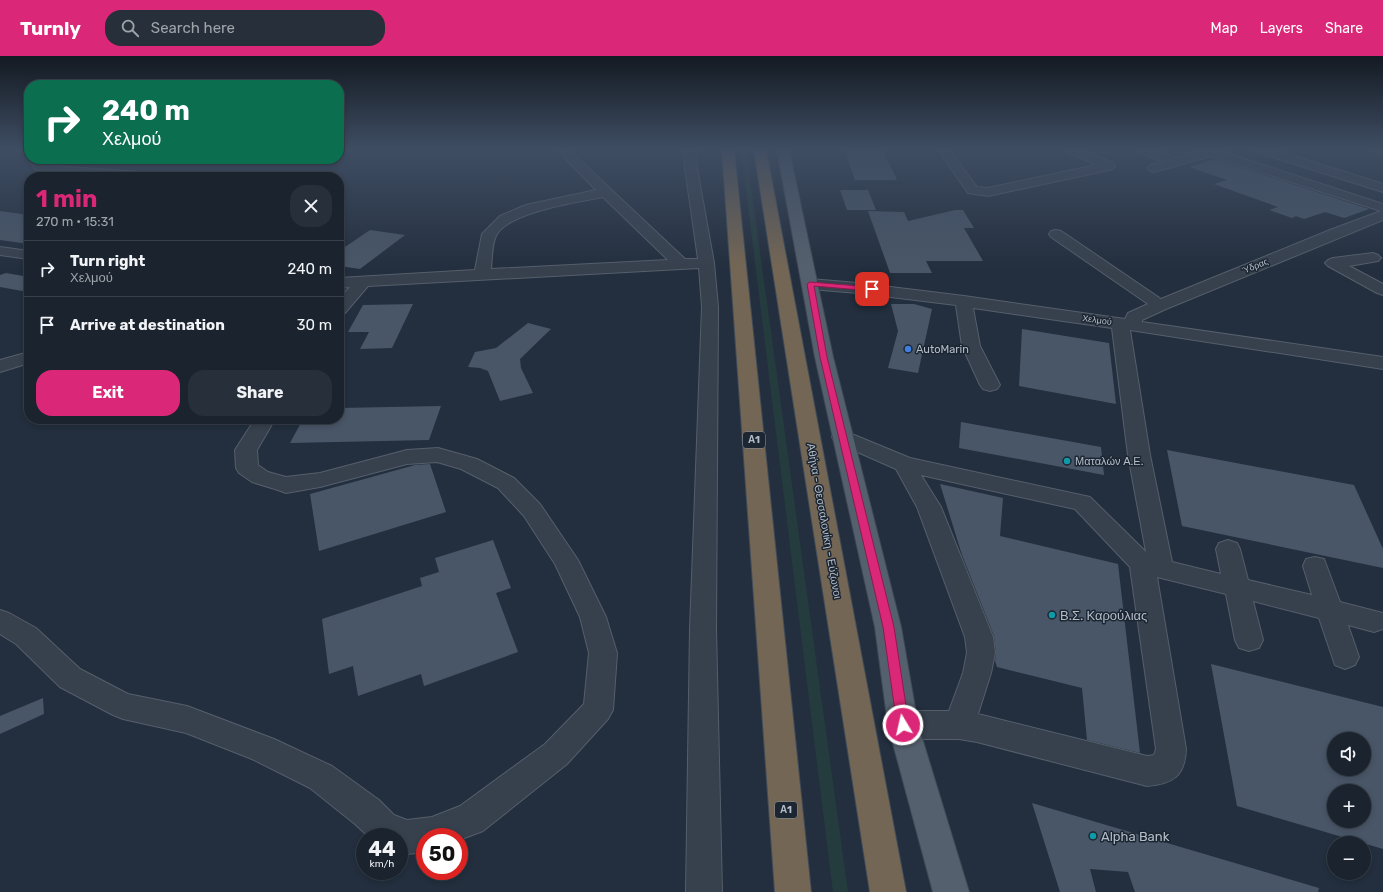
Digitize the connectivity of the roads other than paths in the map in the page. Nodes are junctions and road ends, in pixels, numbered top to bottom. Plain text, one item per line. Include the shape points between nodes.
1 (603, 189) edge
2 (694, 189) edge
3 (731, 189) edge
4 (767, 189) edge
5 (791, 189) edge
6 (972, 189) edge
7 (1002, 189) edge
8 (1327, 189) edge
9 (606, 192) junction
10 (1383, 208) edge
11 (1383, 215) edge
12 (1056, 234) dead end
13 (0, 251) edge
14 (24, 254) edge
15 (1373, 258) dead end
16 (681, 264) junction
17 (706, 264) junction
18 (344, 273) edge
19 (482, 274) junction
20 (362, 282) junction
21 (344, 283) edge
22 (810, 284) junction
23 (1383, 290) edge
24 (964, 301) junction
25 (344, 303) edge
26 (1160, 305) junction
27 (1126, 324) junction
28 (24, 359) edge
29 (1383, 363) edge
30 (0, 366) edge
31 (990, 385) dead end
32 (262, 424) edge
33 (842, 437) junction
34 (904, 464) junction
35 (1228, 549) dead end
36 (1151, 566) junction
37 (1315, 566) dead end
38 (1236, 587) junction
39 (1329, 610) junction
40 (1374, 621) dead end
41 (0, 622) edge
42 (1249, 640) dead end
43 (1345, 657) dead end
44 (903, 725) junction
45 (959, 725) junction
46 (704, 892) edge
47 (793, 892) edge
48 (888, 892) edge
49 (951, 892) edge

1 - 9 street
2 - 17 street
3 - 47 highway, Α1
4 - 48 highway, Αθήνα - Θεσσαλονίκη - Εύζωνοι
5 - 22 main road
6 - 7 street via 988,192
8 - 10 street
9 - 16 street
9 - 19 street via 531,208 505,219 489,234
11 - 26 street, Ύδρας
12 - 26 street
13 - 14 street
15 - 23 street via 1333,263
16 - 17 street
16 - 19 street
17 - 46 street via 710,307 703,649
18 - 20 street
19 - 20 street
20 - 21 street
20 - 25 street
22 - 24 street, Χελμού
22 - 33 main road
24 - 27 street, Χελμού
24 - 31 street via 971,346
26 - 27 street, Ύδρας via 1134,317
27 - 29 street, Χελμού
27 - 36 street
28 - 30 street
32 - 41 street via 246,450 247,468 260,477 286,485 320,480 407,457 438,455 469,464 506,483 532,510 566,560 593,617 603,652 598,710 556,754 471,819 432,834 407,837 383,828 367,812 321,777 262,749 187,720 123,706 70,678 26,636
33 - 34 street
33 - 44 main road via 888,627
34 - 36 street via 1082,503
34 - 45 street via 929,507 979,637 981,654 977,673
35 - 38 street
36 - 38 street
36 - 45 street via 1171,749 1170,761 1161,770 1147,771
37 - 39 street
38 - 39 street
38 - 42 street
39 - 40 street
39 - 43 street
44 - 45 street
44 - 49 main road

